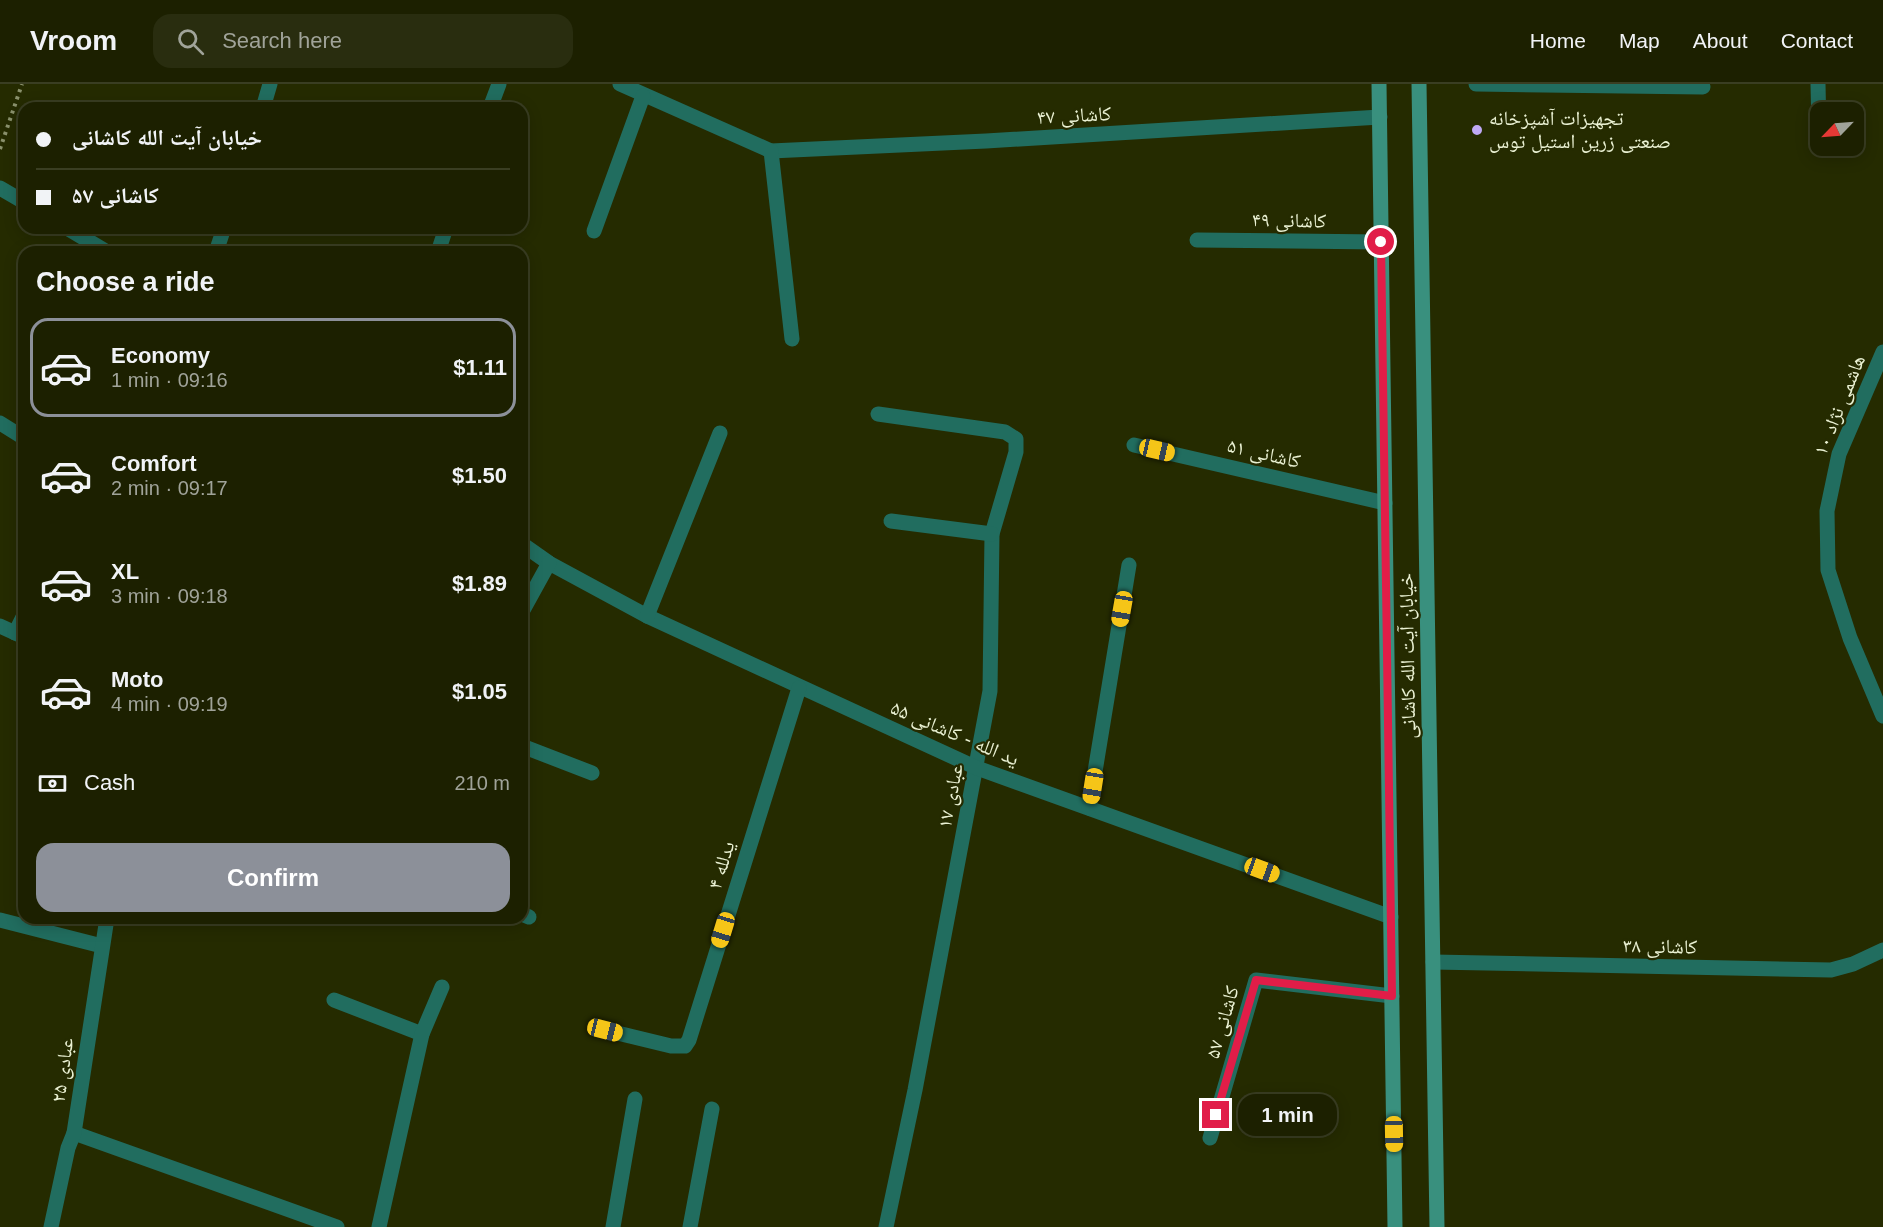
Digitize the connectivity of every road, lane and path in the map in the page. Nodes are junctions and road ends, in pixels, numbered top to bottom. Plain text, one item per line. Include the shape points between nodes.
1 (22, 84) edge
2 (270, 84) edge
3 (499, 84) edge
4 (620, 84) edge
5 (1379, 84) edge
6 (1419, 84) edge
7 (1476, 84) edge
8 (1818, 84) edge
9 (1702, 87) dead end
10 (643, 96) junction
11 (265, 102) edge
12 (492, 102) edge
13 (1818, 102) edge
14 (1380, 117) junction
15 (0, 149) edge
16 (771, 151) junction
17 (0, 188) edge
18 (18, 198) edge
19 (594, 231) dead end
20 (77, 234) edge
21 (1197, 240) dead end
22 (1381, 242) junction
23 (97, 246) edge
24 (792, 339) dead end
25 (1883, 352) edge
26 (878, 414) dead end
27 (0, 423) edge
28 (720, 433) dead end
29 (18, 434) edge
30 (1134, 444) dead end
31 (1385, 503) junction
32 (891, 521) dead end
33 (992, 534) junction
34 (528, 548) edge
35 (549, 563) junction
36 (1129, 565) dead end
37 (528, 601) edge
38 (647, 616) junction
39 (0, 626) edge
40 (18, 634) edge
41 (799, 687) junction
42 (1883, 716) edge
43 (528, 748) edge
44 (977, 768) junction
45 (592, 773) dead end
46 (1089, 808) junction
47 (1391, 917) junction
48 (0, 920) edge
49 (106, 924) edge
50 (102, 945) junction
51 (1883, 950) edge
52 (1433, 962) junction
53 (442, 987) dead end
54 (1392, 996) junction
55 (334, 1000) dead end
56 (605, 1030) dead end
57 (422, 1034) junction
58 (635, 1099) dead end
59 (711, 1109) dead end
60 (74, 1133) junction
61 (1210, 1138) dead end
62 (51, 1227) edge
63 (337, 1227) edge
64 (379, 1227) edge
65 (613, 1227) edge
66 (690, 1227) edge
67 (886, 1227) edge
68 (1395, 1227) edge
69 (1437, 1227) edge

1 - 15 path
2 - 11 street
3 - 12 street
4 - 10 street
5 - 14 main road, خیابان آیت الله کاشانی
6 - 52 main road, خیابان آیت الله کاشانی
7 - 9 street
8 - 13 street
10 - 16 street
10 - 19 street
14 - 16 street, کاشانی ۴۷
14 - 22 main road, خیابان آیت الله کاشانی
16 - 24 street
17 - 18 street
20 - 23 street
21 - 22 street, کاشانی ۴۹
22 - 31 main road, خیابان آیت الله کاشانی
25 - 42 street, هاشمی نژاد ۱۰ via 1839,454 1827,511 1828,570 1850,639
26 - 33 street, عبادی ۱۷ via 1005,432 1016,439 1016,452
27 - 29 street
28 - 38 street
30 - 31 street, کاشانی ۵۱
31 - 47 main road, خیابان آیت الله کاشانی
32 - 33 street
33 - 44 street, عبادی ۱۷ via 990,691
34 - 35 street, ید الله - کاشانی ۵۵
35 - 37 street
35 - 38 street, ید الله - کاشانی ۵۵
36 - 46 street
38 - 41 street, ید الله - کاشانی ۵۵
39 - 40 street
41 - 44 street, ید الله - کاشانی ۵۵
41 - 56 street, یدلله ۴ via 689,1040 685,1046 671,1046
43 - 45 street
44 - 46 street, ید الله - کاشانی ۵۵
44 - 67 street, عبادی ۱۷
46 - 47 street, ید الله - کاشانی ۵۵
47 - 54 main road, خیابان آیت الله کاشانی
48 - 50 street
49 - 50 street, عبادی ۲۵
50 - 60 street, عبادی ۲۵
51 - 52 street, کاشانی ۳۸ via 1831,970
52 - 69 main road, خیابان آیت الله کاشانی
53 - 57 street
54 - 61 street, کاشانی ۵۷ via 1256,980
54 - 68 main road, خیابان آیت الله کاشانی
55 - 57 street
57 - 64 street
58 - 65 street
59 - 66 street
60 - 62 street, عبادی ۲۵
60 - 63 street

